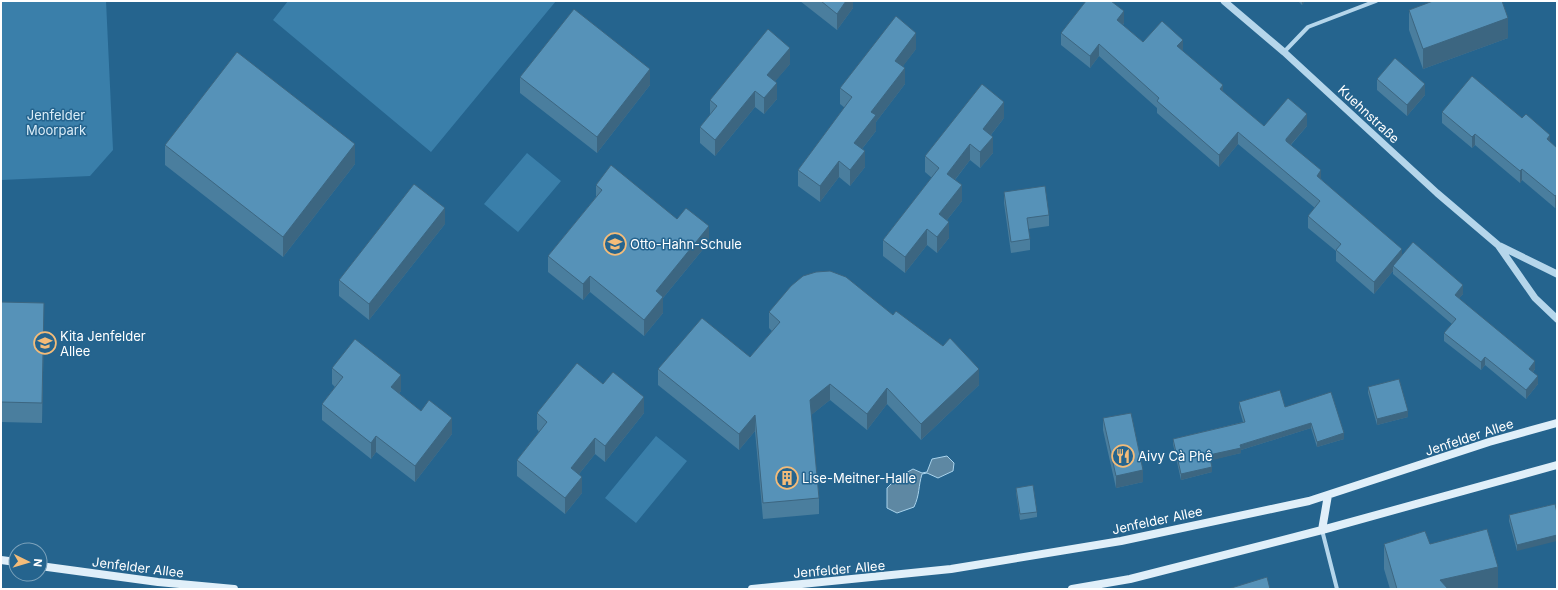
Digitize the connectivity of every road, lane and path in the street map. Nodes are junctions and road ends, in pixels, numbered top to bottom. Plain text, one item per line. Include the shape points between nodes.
1 (1224, 1) edge
2 (1376, 1) edge
3 (1284, 52) junction
4 (1498, 245) junction
5 (1557, 274) edge
6 (1557, 319) edge
7 (1557, 422) edge
8 (1557, 465) edge
9 (1328, 495) junction
10 (1322, 530) junction
11 (48, 567) edge
12 (234, 589) edge
13 (752, 589) edge
14 (1072, 589) edge
15 (1337, 589) edge

1 - 3 street, Kuehnstraße
2 - 3 street via 1308,27
3 - 4 street, Kuehnstraße via 1437,193
4 - 5 street, Kuehnstraße
4 - 6 street, Kuehnstraße via 1535,298
7 - 9 main road, Jenfelder Allee
8 - 10 main road
9 - 10 main road
9 - 13 main road, Jenfelder Allee via 1121,541 951,569
10 - 14 main road via 1130,579
10 - 15 street
11 - 12 main road, Jenfelder Allee

